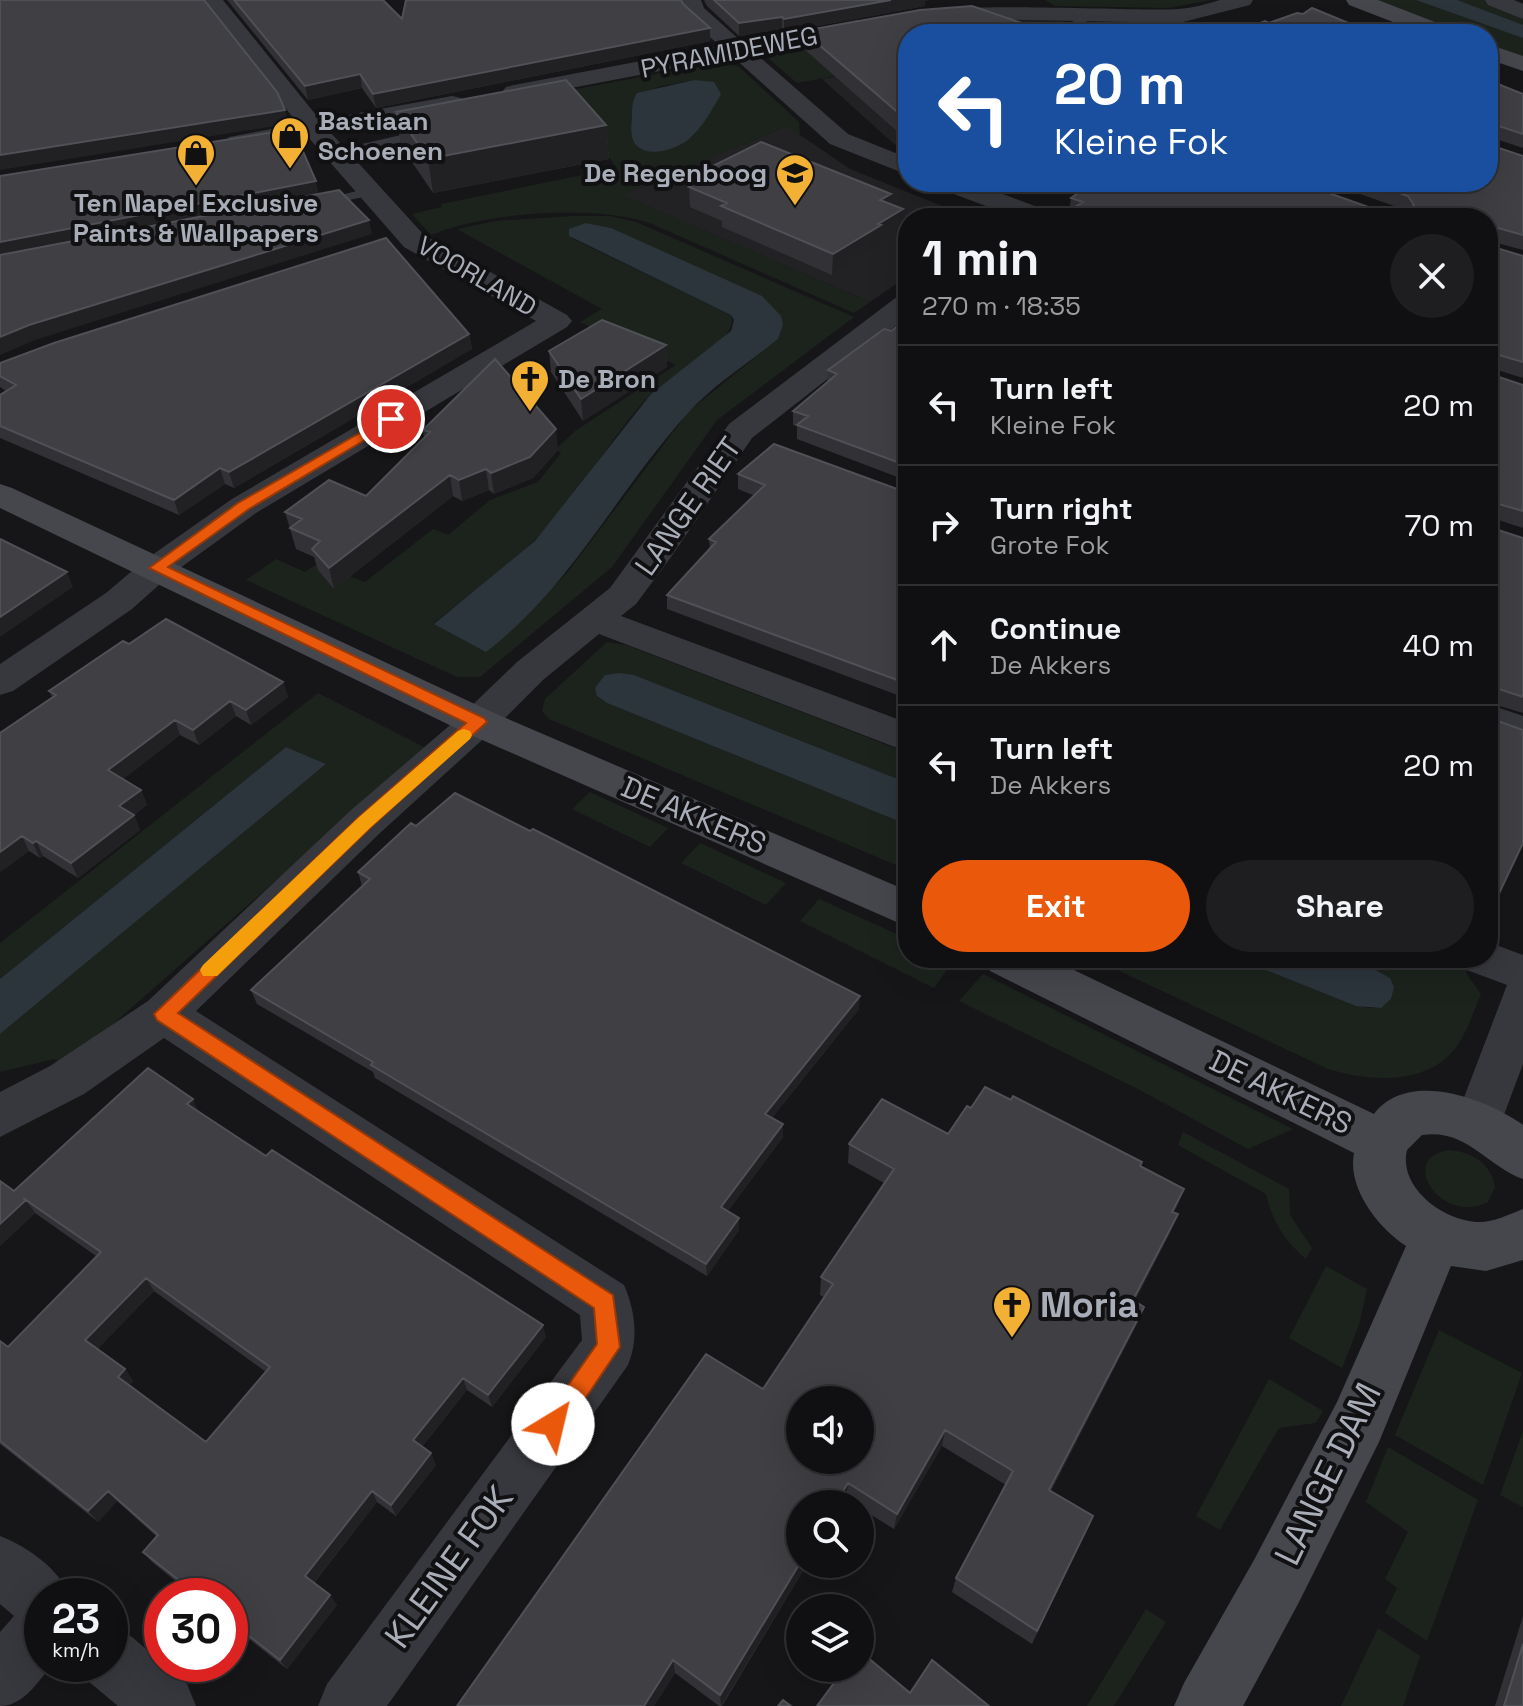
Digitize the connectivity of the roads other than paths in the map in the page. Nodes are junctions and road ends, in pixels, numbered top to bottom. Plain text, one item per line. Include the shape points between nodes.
1 (212, 0) edge
2 (690, 0) edge
3 (1242, 0) edge
4 (1357, 0) edge
5 (1496, 0) edge
6 (1523, 12) edge
7 (1082, 14) junction
8 (910, 18) edge
9 (875, 24) edge
10 (1077, 24) edge
11 (1419, 24) edge
12 (738, 50) junction
13 (1498, 55) edge
14 (1523, 64) edge
15 (314, 129) junction
16 (445, 130) edge
17 (211, 147) edge
18 (334, 152) junction
19 (898, 163) edge
20 (972, 192) edge
21 (358, 194) junction
22 (308, 205) edge
23 (1013, 208) edge
24 (898, 314) edge
25 (0, 495) edge
26 (157, 568) junction
27 (595, 619) junction
28 (0, 682) edge
29 (1498, 721) edge
30 (478, 722) junction
31 (1523, 731) edge
32 (898, 734) edge
33 (898, 906) edge
34 (1498, 964) edge
35 (1026, 968) edge
36 (1523, 973) edge
37 (1523, 998) edge
38 (164, 1014) junction
39 (0, 1116) edge
40 (1479, 1121) junction
41 (1383, 1143) junction
42 (1523, 1157) edge
43 (1523, 1233) edge
44 (1437, 1236) junction
45 (0, 1565) edge
46 (24, 1586) edge
47 (24, 1651) edge
48 (128, 1674) edge
49 (0, 1678) edge
50 (165, 1706) edge
51 (349, 1706) edge
52 (1207, 1706) edge

1 - 15 street
2 - 12 street via 694,11
3 - 7 street via 1179,16
4 - 11 street
5 - 6 street
7 - 8 street via 979,12
7 - 10 lane
9 - 12 street, PYRAMIDEWEG
12 - 15 street, PYRAMIDEWEG
12 - 19 street via 842,141
13 - 14 street
15 - 17 street, PYRAMIDEWEG
15 - 18 street
16 - 18 lane
18 - 21 street
20 - 23 street
21 - 22 lane
21 - 26 street, VOORLAND via 394,238 557,321 244,506
24 - 27 street, LANGE RIET via 756,437 623,596
25 - 26 street, DE AKKERS
26 - 28 street via 119,601
26 - 30 street, DE AKKERS
27 - 30 street, LANGE RIET
27 - 32 street
29 - 31 street
30 - 33 street, DE AKKERS
30 - 38 street
34 - 36 street
35 - 41 street, DE AKKERS
37 - 40 street
38 - 39 street via 67,1080
38 - 51 street, KLEINE FOK via 605,1302 609,1347
40 - 41 street via 1438,1112 1420,1114 1391,1130
40 - 42 street
41 - 44 street via 1379,1158 1388,1193 1409,1217
43 - 44 street via 1499,1245 1479,1246
44 - 52 street, LANGE DAM via 1358,1422
45 - 46 street
47 - 49 street
48 - 50 street

